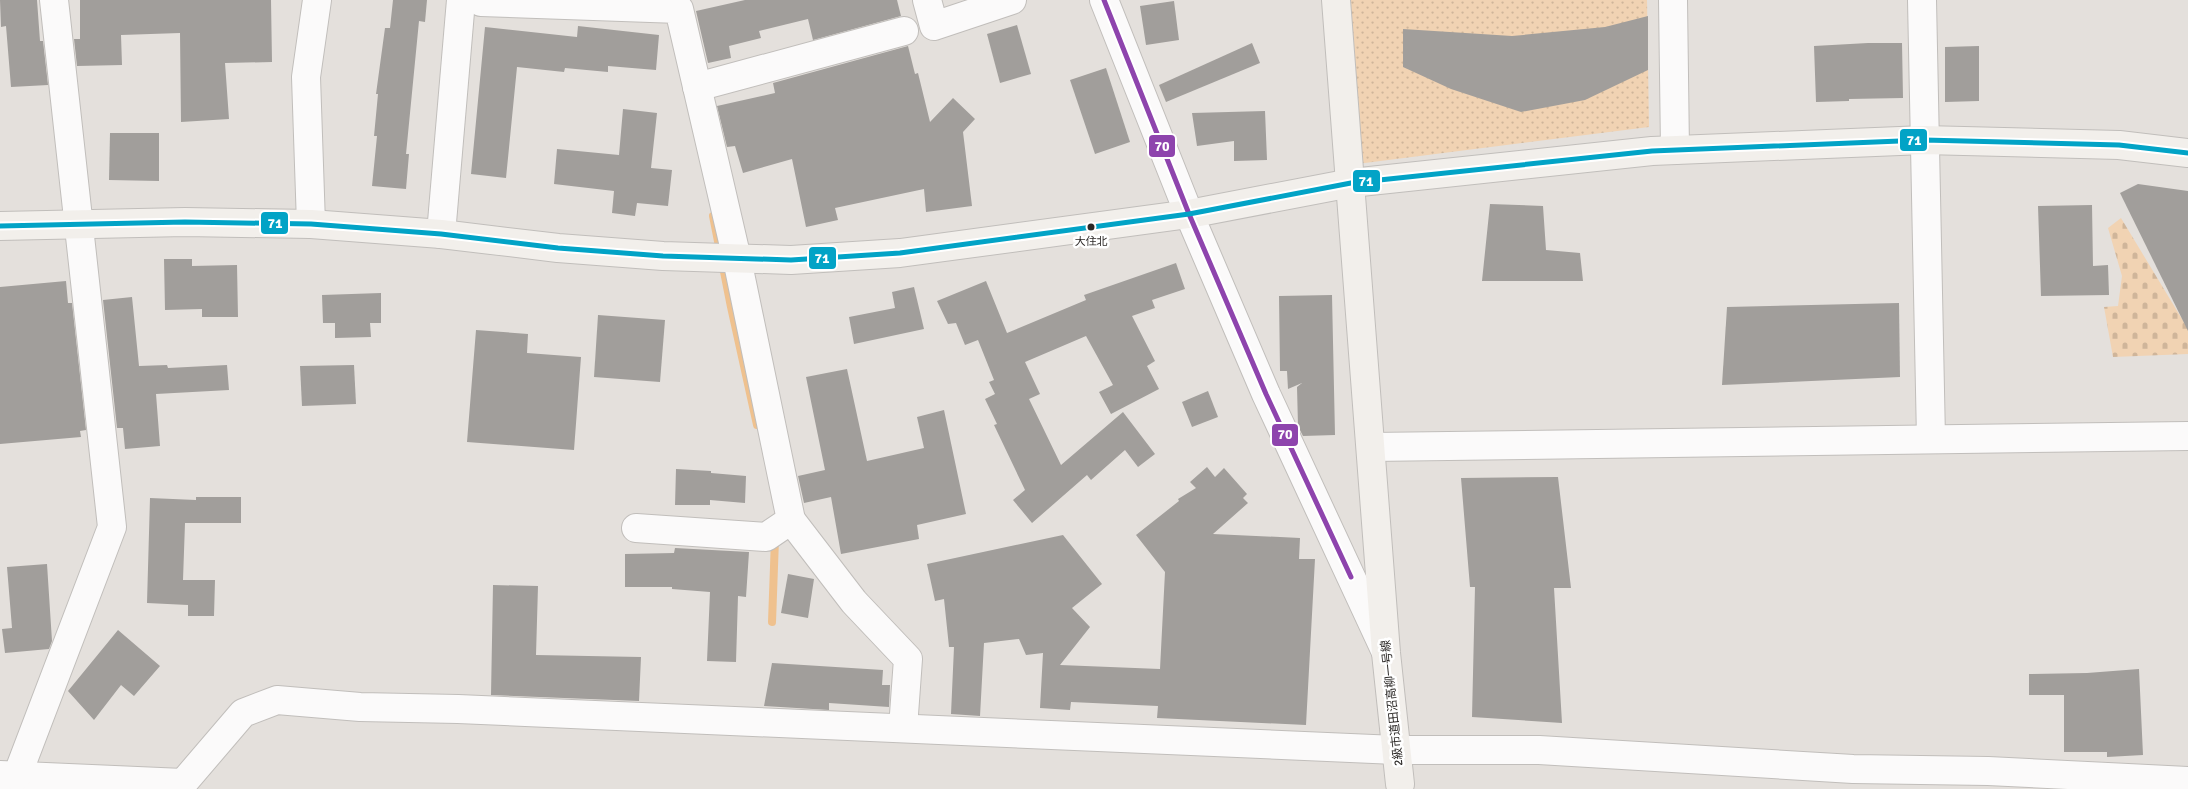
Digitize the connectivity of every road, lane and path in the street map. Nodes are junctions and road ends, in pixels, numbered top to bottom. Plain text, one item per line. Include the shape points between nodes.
1 (54, 0) edge
2 (318, 0) edge
3 (927, 0) edge
4 (1012, 0) edge
5 (1104, 0) edge
6 (1336, 0) edge
7 (1673, 0) edge
8 (1922, 0) edge
9 (471, 1) edge
10 (678, 4) edge
11 (904, 31) dead end
12 (697, 86) junction
13 (1924, 140) junction
14 (1675, 150) junction
15 (2188, 153) edge
16 (1351, 184) junction
17 (1189, 214) junction
18 (310, 224) junction
19 (78, 225) junction
20 (0, 226) edge
21 (440, 234) junction
22 (737, 258) junction
23 (2188, 436) edge
24 (1931, 439) junction
25 (1371, 447) junction
26 (791, 520) junction
27 (636, 528) dead end
28 (1386, 653) junction
29 (903, 728) junction
30 (1396, 750) junction
31 (9, 776) edge
32 (2188, 781) edge
33 (1400, 784) dead end
34 (181, 786) edge

1 - 19 street
2 - 18 street via 306,77
3 - 4 street via 934,26
5 - 17 street
6 - 16 street, 2級市道田沼高柳一号線
7 - 14 street
8 - 13 street
9 - 10 street
9 - 21 street
10 - 12 street
11 - 12 street
12 - 22 street
13 - 14 street
13 - 15 street via 2118,146
13 - 24 street
14 - 16 street
16 - 17 street
16 - 25 street, 2級市道田沼高柳一号線
17 - 22 street via 900,253 791,260
17 - 28 street via 1266,394
18 - 19 street via 185,222
18 - 21 street
19 - 20 street
19 - 31 street via 112,527
21 - 22 street via 558,248
22 - 26 street
23 - 24 street
24 - 25 street
25 - 28 street, 2級市道田沼高柳一号線
26 - 27 street via 766,537
26 - 29 street via 854,602 908,659
28 - 30 street, 2級市道田沼高柳一号線
29 - 30 street
29 - 34 street via 360,707 277,700 243,713
30 - 32 street via 1539,750 1853,769 1988,771
30 - 33 street, 2級市道田沼高柳一号線
31 - 34 street

